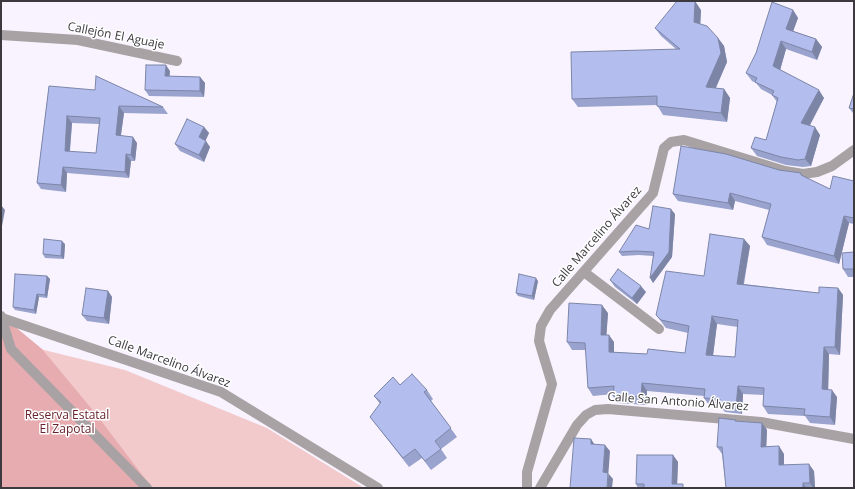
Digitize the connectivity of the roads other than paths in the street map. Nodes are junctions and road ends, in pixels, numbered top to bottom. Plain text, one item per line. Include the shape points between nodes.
1 (1, 35) edge
2 (177, 61) dead end
3 (854, 150) edge
4 (584, 272) junction
5 (1, 317) edge
6 (659, 329) edge
7 (854, 440) edge
8 (147, 488) edge
9 (378, 488) edge
10 (527, 488) edge
11 (540, 488) edge

1 - 2 street, Callejón El Aguaje via 78,40
3 - 4 street, Calle Marcelino Álvarez via 832,166 802,174 684,140 671,142 664,148 653,192
4 - 6 street
4 - 10 street, Calle Marcelino Álvarez via 550,310 541,326 539,341 552,384 527,472
5 - 8 street via 11,349
5 - 9 street, Calle Marcelino Álvarez via 221,392
7 - 11 street, Calle San Antonio Álvarez via 761,422 595,410 577,425

